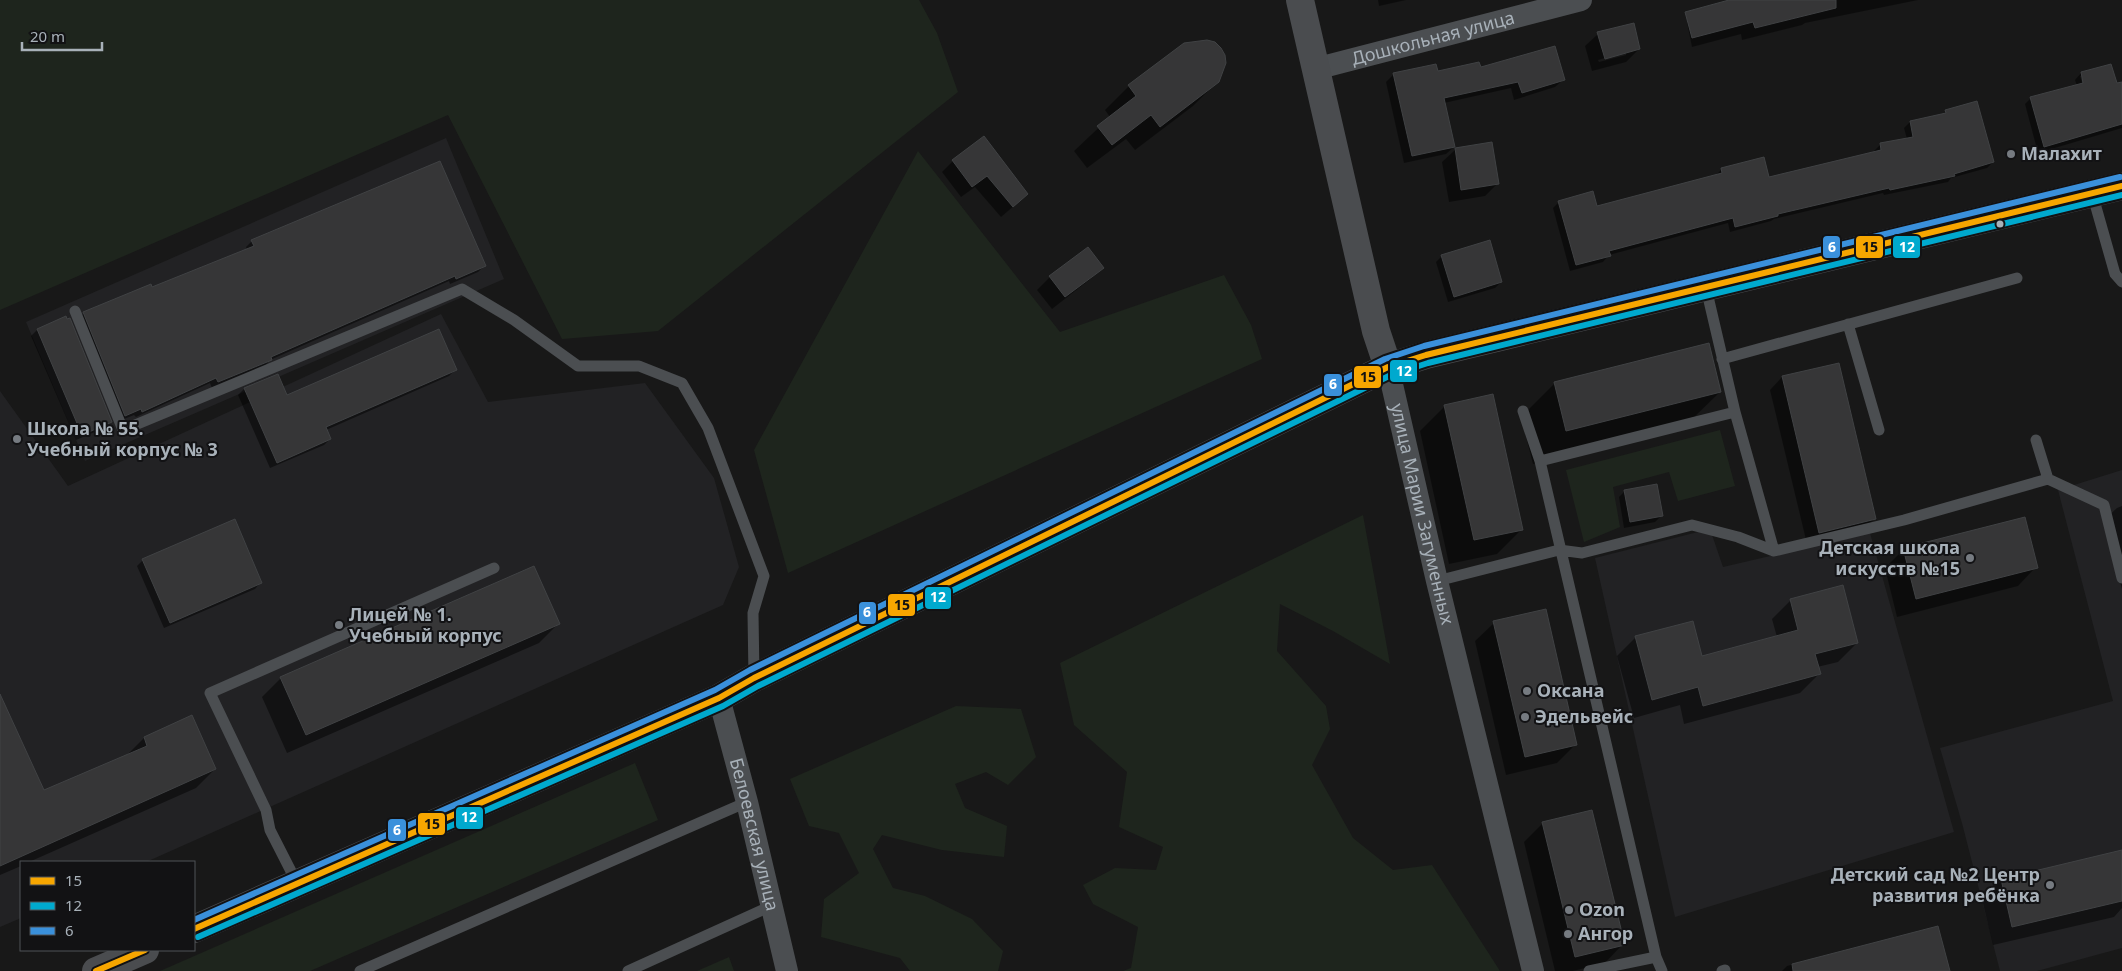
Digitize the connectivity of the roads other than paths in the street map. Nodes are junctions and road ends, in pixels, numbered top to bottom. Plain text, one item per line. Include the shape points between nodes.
1 (1300, 0) edge
2 (1581, 0) edge
3 (1316, 69) junction
4 (2122, 186) edge
5 (2092, 193) junction
6 (2017, 278) dead end
7 (2122, 282) edge
8 (1706, 288) junction
9 (75, 311) dead end
10 (1848, 324) junction
11 (1722, 359) junction
12 (1388, 367) junction
13 (1524, 411) dead end
14 (1735, 412) junction
15 (1878, 430) dead end
16 (2036, 440) dead end
17 (1540, 461) junction
18 (2048, 479) junction
19 (1559, 550) junction
20 (1774, 552) junction
21 (494, 568) dead end
22 (2122, 578) edge
23 (1438, 581) junction
24 (754, 678) junction
25 (719, 698) junction
26 (747, 802) junction
27 (298, 885) junction
28 (771, 906) junction
29 (195, 929) edge
30 (144, 951) edge
31 (1656, 957) junction
32 (96, 971) edge
33 (360, 971) edge
34 (628, 971) edge
35 (787, 971) edge
36 (1533, 971) edge
37 (1589, 971) edge
38 (1662, 971) edge

1 - 3 main road, улица Марии Загуменных
2 - 3 street, Дошкольная улица
3 - 12 main road, улица Марии Загуменных via 1376,331
4 - 5 main road
5 - 7 lane via 2115,274
5 - 8 main road
6 - 10 lane
8 - 11 lane
8 - 12 main road
9 - 24 lane via 123,430 462,290 514,320 578,366 639,366 682,383 708,428 764,576 753,613
10 - 11 lane
10 - 15 lane
11 - 14 lane
12 - 23 street, улица Марии Загуменных
12 - 24 main road
13 - 17 lane
14 - 17 lane
14 - 20 lane
16 - 18 lane
17 - 19 lane
18 - 20 lane via 1904,520
18 - 22 lane via 2104,505
19 - 20 lane via 1582,553 1692,525 1738,537
19 - 23 lane
19 - 31 lane
21 - 27 lane via 210,693 266,810 270,830
23 - 36 street, улица Марии Загуменных
24 - 25 main road
25 - 26 street, Белоевская улица
25 - 27 main road
26 - 28 street, Белоевская улица
26 - 33 lane
27 - 29 main road
28 - 34 lane
28 - 35 street, Белоевская улица
30 - 32 main road
31 - 37 lane
31 - 38 lane

